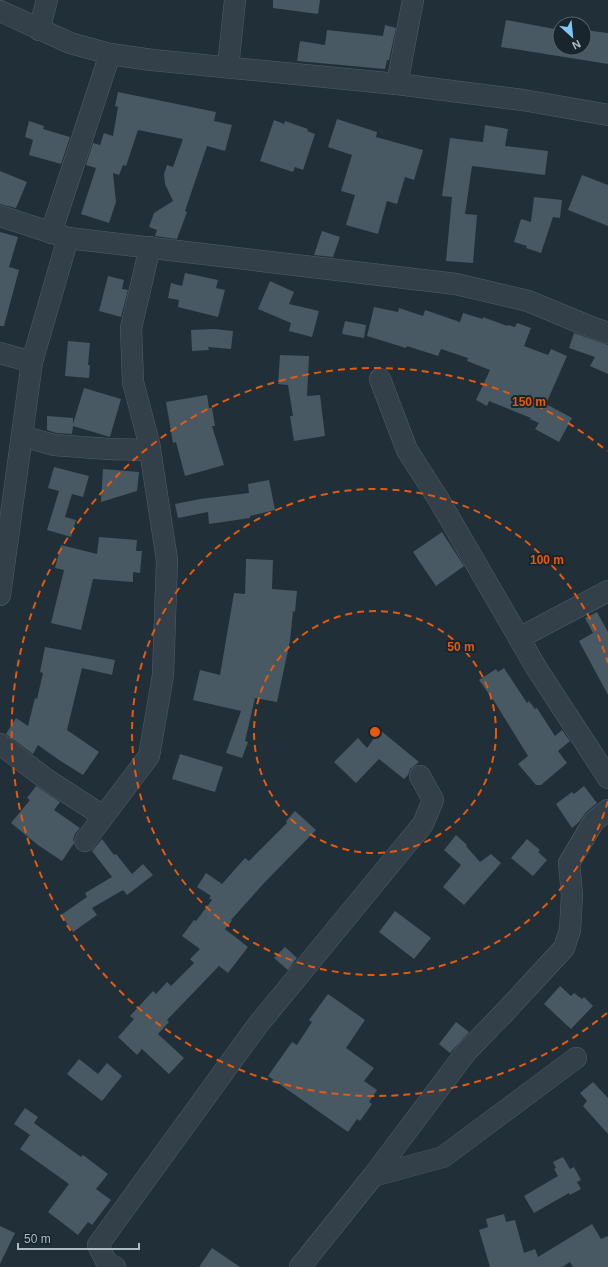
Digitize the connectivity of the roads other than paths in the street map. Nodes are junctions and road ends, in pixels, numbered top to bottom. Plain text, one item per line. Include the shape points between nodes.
1 (47, 0) edge
2 (235, 0) edge
3 (413, 0) edge
4 (0, 11) edge
5 (39, 30) junction
6 (110, 54) junction
7 (228, 67) junction
8 (397, 84) junction
9 (608, 115) edge
10 (0, 216) edge
11 (60, 235) junction
12 (150, 247) junction
13 (608, 333) edge
14 (0, 353) edge
15 (32, 362) junction
16 (380, 379) dead end
17 (22, 436) junction
18 (150, 450) junction
19 (5, 517) edge
20 (608, 591) edge
21 (0, 595) edge
22 (519, 638) junction
23 (0, 744) edge
24 (420, 776) dead end
25 (608, 778) edge
26 (608, 810) edge
27 (103, 816) junction
28 (85, 842) dead end
29 (576, 1058) dead end
30 (373, 1176) junction
31 (115, 1267) edge
32 (300, 1267) edge

1 - 5 street
2 - 7 street
3 - 8 street
4 - 5 street
5 - 6 street via 70,43
6 - 7 street
6 - 11 street
7 - 8 street
8 - 9 street via 523,100
10 - 11 street
11 - 12 street
11 - 15 street
12 - 13 street via 456,284 528,301
12 - 18 street via 131,328 133,382
14 - 15 street
15 - 17 street
16 - 22 street via 407,450
17 - 18 street via 54,445
17 - 19 street
18 - 27 street via 167,560 163,675 149,756
19 - 21 street
20 - 22 street
22 - 25 street
23 - 27 street via 46,779
24 - 31 street via 433,800 423,824 257,1026 98,1245 107,1263
26 - 30 street via 594,821 569,863 572,895 570,930 564,948 467,1051
27 - 28 street
29 - 30 street via 443,1157
30 - 32 street

